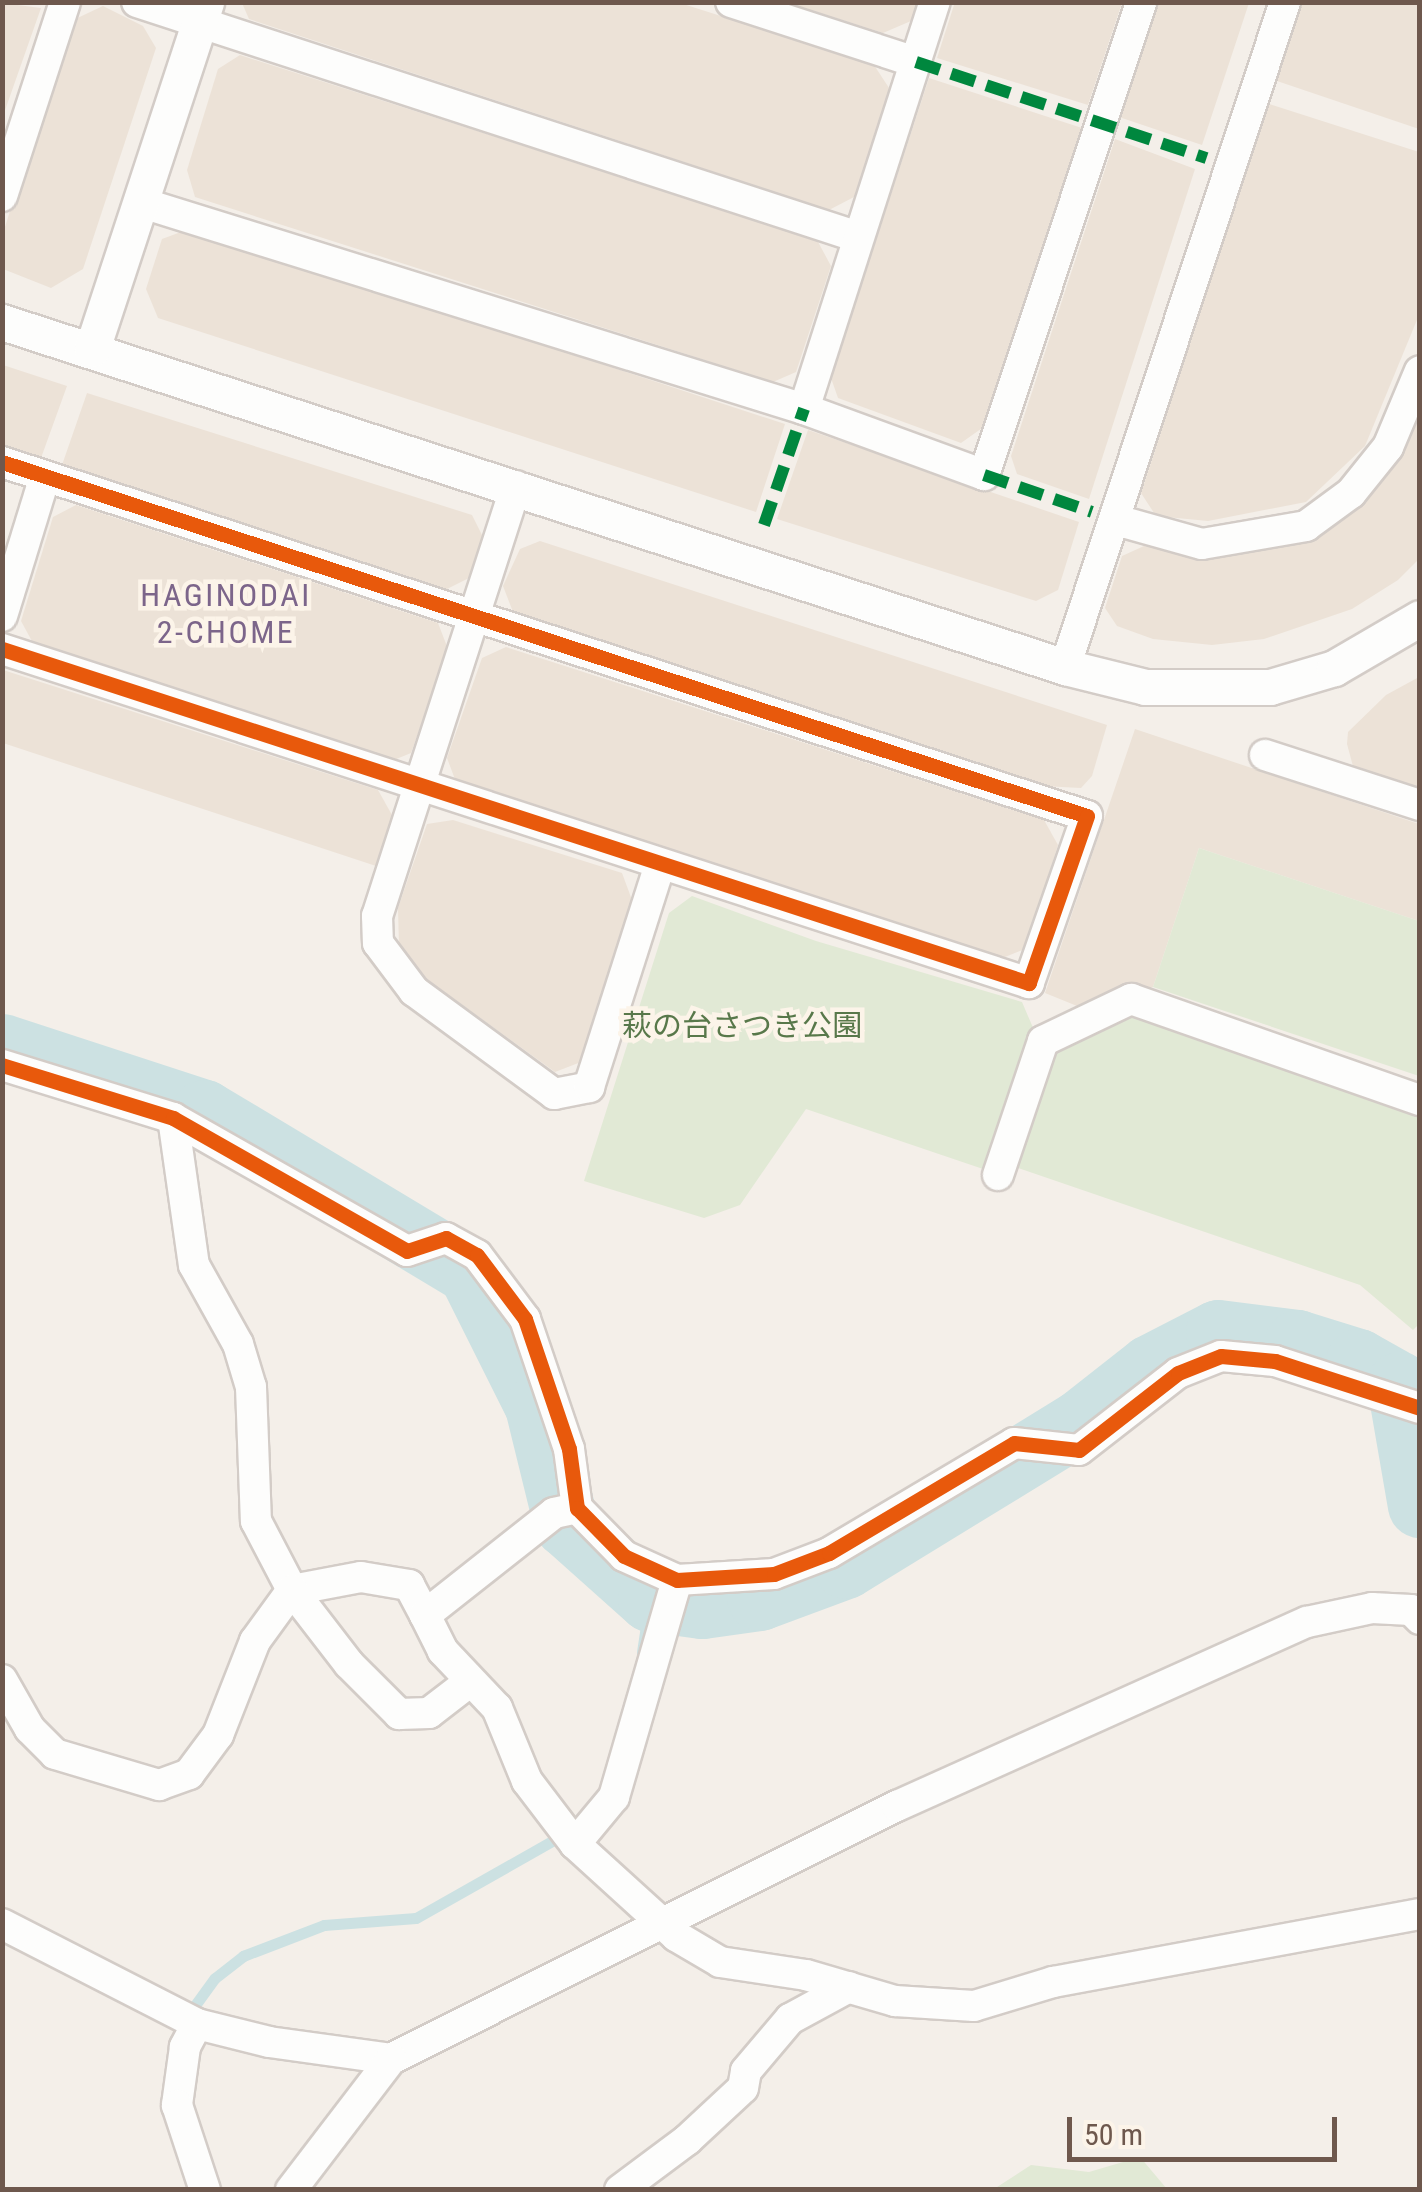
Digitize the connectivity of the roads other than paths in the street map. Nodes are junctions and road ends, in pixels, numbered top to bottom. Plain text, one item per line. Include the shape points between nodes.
1 (65, 2) edge
2 (137, 2) edge
3 (731, 2) edge
4 (934, 2) edge
5 (1142, 2) edge
6 (1285, 2) edge
7 (203, 12) edge
8 (916, 62) junction
9 (8, 154) edge
10 (2, 196) edge
11 (139, 202) junction
12 (858, 237) junction
13 (2, 322) edge
14 (92, 349) junction
15 (1420, 372) edge
16 (804, 409) junction
17 (2, 462) edge
18 (44, 476) junction
19 (516, 486) junction
20 (1116, 520) junction
21 (2, 616) edge
22 (476, 616) junction
23 (1420, 618) edge
24 (2, 649) edge
25 (1065, 667) junction
26 (1265, 754) dead end
27 (419, 785) junction
28 (1420, 805) edge
29 (659, 867) junction
30 (2, 1065) edge
31 (1420, 1100) edge
32 (173, 1118) junction
33 (998, 1175) dead end
34 (1420, 1408) edge
35 (577, 1508) junction
36 (677, 1580) junction
37 (292, 1590) junction
38 (1417, 1611) edge
39 (425, 1615) junction
40 (2, 1680) edge
41 (468, 1684) junction
42 (567, 1835) junction
43 (1420, 1914) edge
44 (662, 1923) junction
45 (2, 1924) edge
46 (849, 1987) junction
47 (197, 2024) junction
48 (391, 2058) junction
49 (205, 2190) edge
50 (290, 2190) edge
51 (620, 2190) edge

1 - 9 street
2 - 7 street
3 - 8 street
4 - 8 street
5 - 16 street via 984,475
6 - 20 street
7 - 11 street
7 - 12 street
8 - 12 street
9 - 10 street
11 - 14 street
11 - 16 street
12 - 16 street
13 - 14 street
14 - 19 street
15 - 20 street via 1388,447 1351,493 1306,526 1202,544
17 - 18 street
18 - 21 street
18 - 22 street
19 - 22 street
19 - 25 street
20 - 25 street
22 - 27 street
22 - 29 street via 1087,816 1030,983
23 - 25 street via 1334,668 1270,687 1182,692
24 - 27 street
26 - 28 street
27 - 29 street
27 - 29 street via 376,916 378,943 414,990 554,1094 589,1087
30 - 32 street
31 - 33 street via 1132,999 1043,1041
32 - 35 street via 406,1250 446,1238 477,1255 524,1319 568,1450
32 - 37 street via 194,1266 238,1344 250,1387 252,1508
34 - 36 street via 1373,1398 1276,1361 1220,1356 1178,1373 1079,1450 1024,1440 829,1553 774,1574
35 - 36 street via 624,1556
35 - 39 street via 554,1513
36 - 42 street via 614,1797
37 - 39 street via 362,1577 409,1585
37 - 40 street via 255,1641 218,1735 177,1782 148,1784 55,1754 30,1729
37 - 41 street via 399,1714 429,1713
38 - 44 street via 1349,1610 1307,1622 897,1806
39 - 41 street
41 - 42 street via 504,1720 527,1781
42 - 44 street
43 - 46 street via 1054,1982 974,2006 939,2008
44 - 46 street via 720,1962
44 - 48 street
45 - 47 street
46 - 51 street via 790,2018 746,2071 742,2088
47 - 48 street via 269,2042
47 - 49 street via 185,2047 177,2105
48 - 50 street

